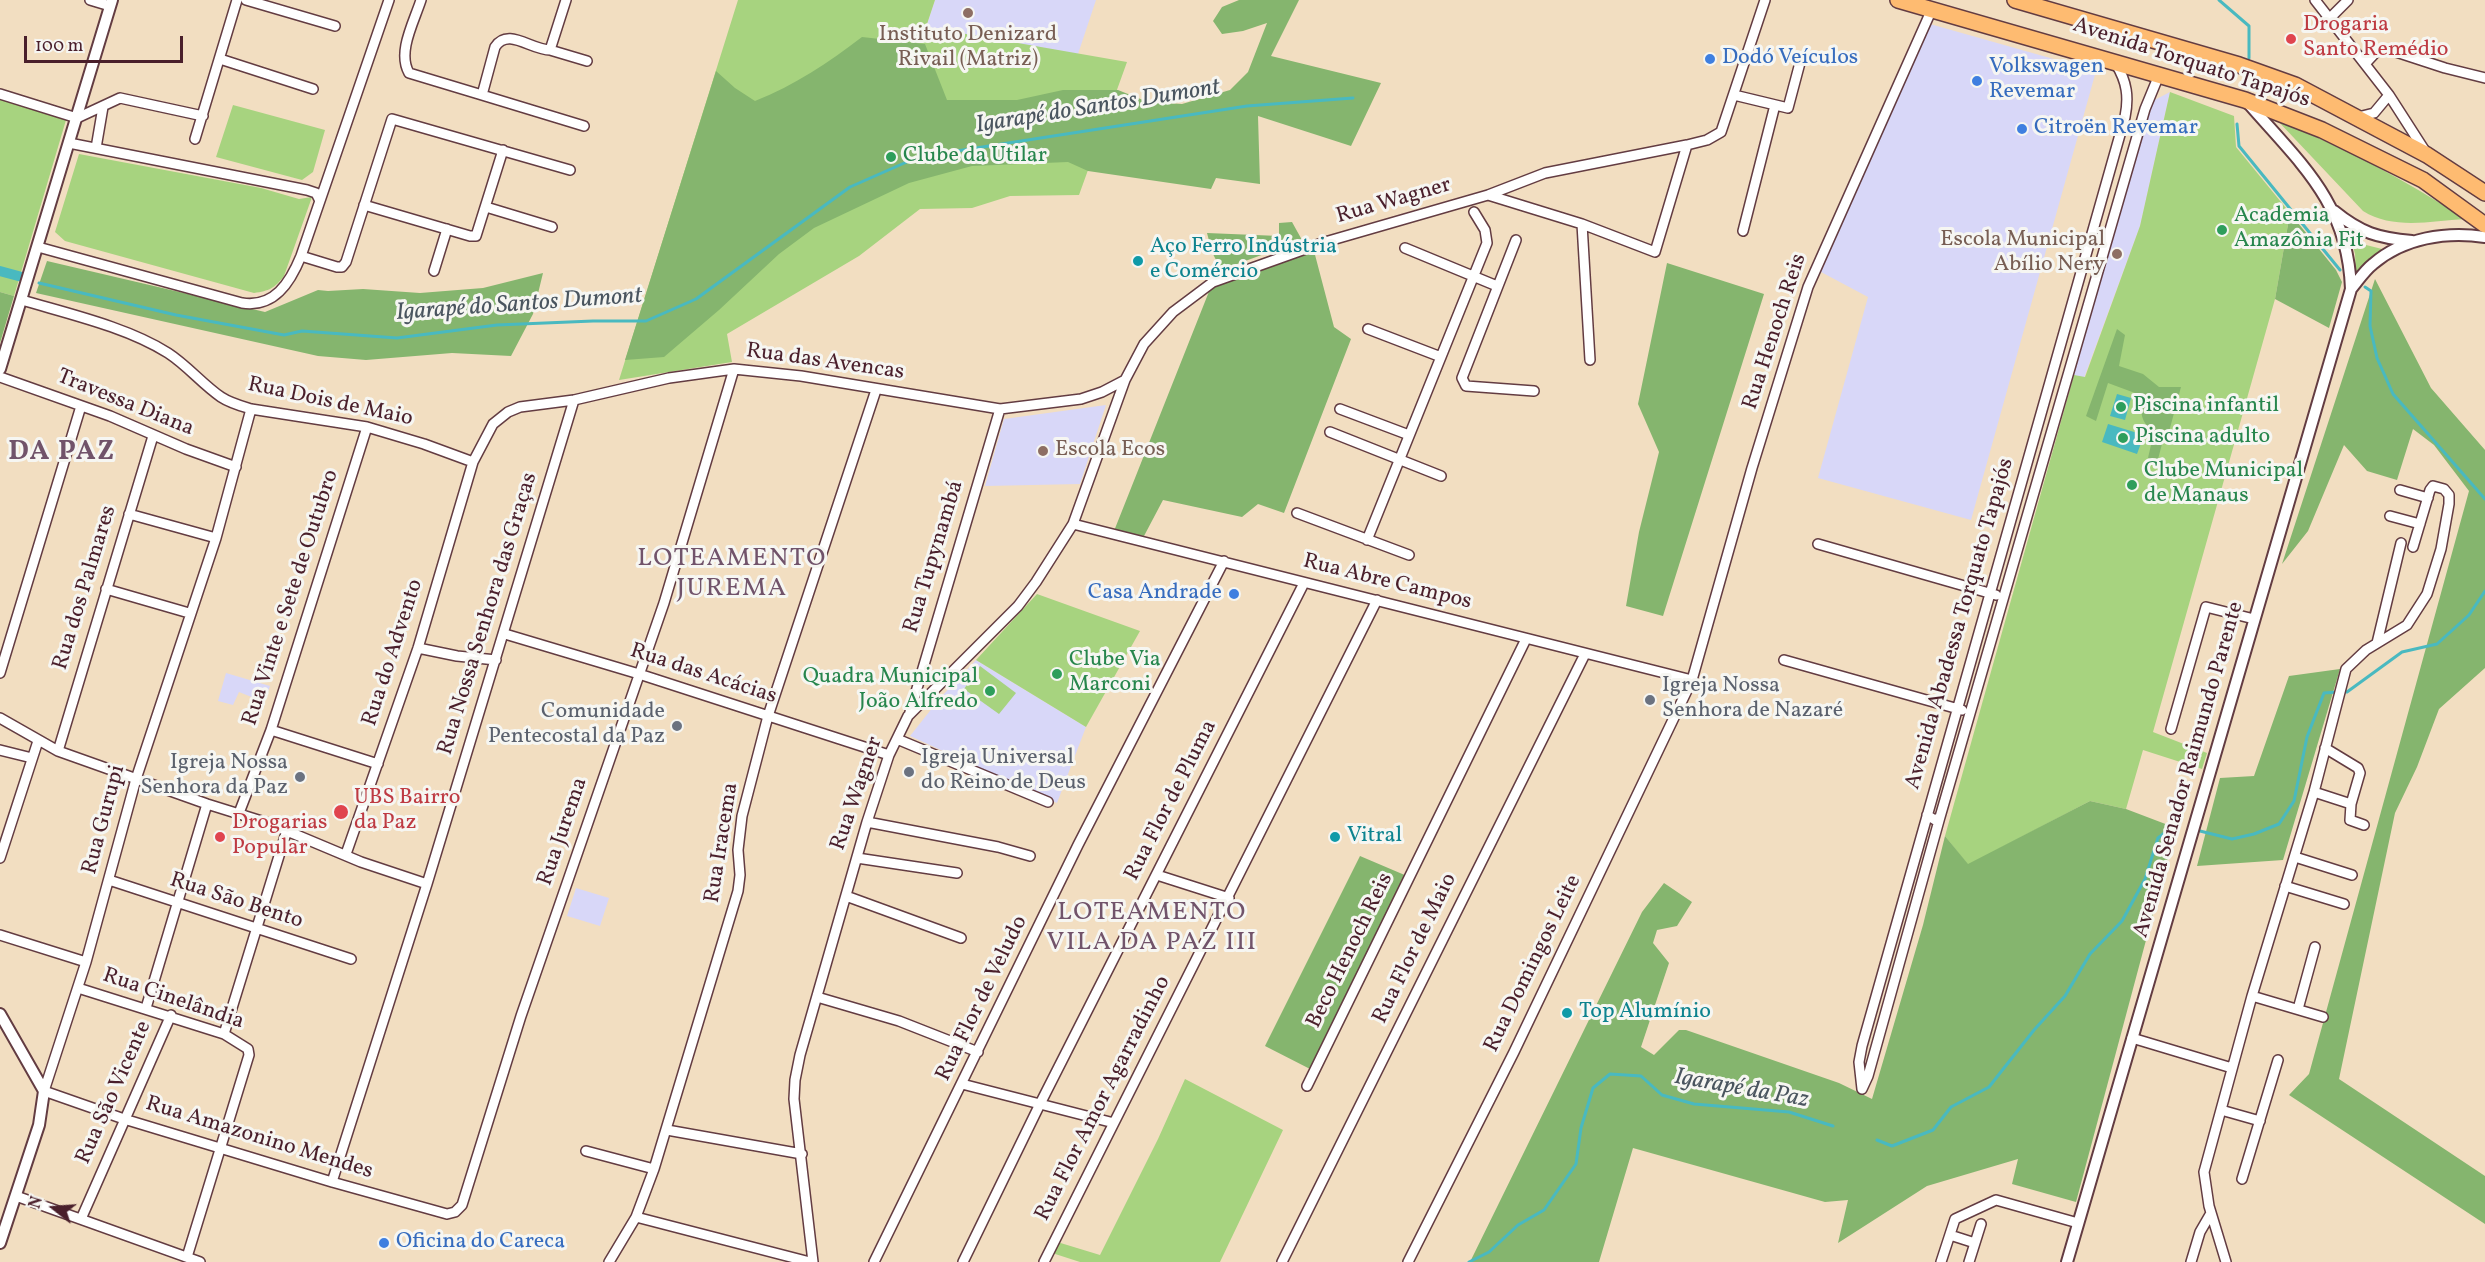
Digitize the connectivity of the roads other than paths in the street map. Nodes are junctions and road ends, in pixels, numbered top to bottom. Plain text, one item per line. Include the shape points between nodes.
1 (90, 0) edge
2 (237, 0) edge
3 (246, 0) edge
4 (389, 0) edge
5 (421, 0) edge
6 (566, 0) edge
7 (1765, 0) edge
8 (1898, 0) edge
9 (2015, 0) edge
10 (2315, 0) edge
11 (2348, 0) edge
12 (111, 3) edge
13 (1932, 9) junction
14 (2330, 18) junction
15 (335, 26) dead end
16 (550, 50) junction
17 (220, 59) junction
18 (1801, 59) dead end
19 (587, 61) dead end
20 (2115, 62) junction
21 (2365, 64) junction
22 (2159, 75) junction
23 (2485, 78) edge
24 (313, 89) dead end
25 (0, 94) edge
26 (482, 95) junction
27 (1734, 95) junction
28 (2389, 95) junction
29 (2245, 100) junction
30 (1775, 105) junction
31 (103, 107) junction
32 (202, 116) junction
33 (2358, 117) junction
34 (77, 118) junction
35 (584, 126) dead end
36 (195, 139) dead end
37 (69, 143) junction
38 (1687, 145) junction
39 (96, 148) junction
40 (503, 150) junction
41 (2427, 155) junction
42 (570, 170) dead end
43 (329, 171) junction
44 (2106, 184) junction
45 (2122, 188) junction
46 (307, 190) junction
47 (2485, 194) edge
48 (1488, 195) junction
49 (319, 199) junction
50 (364, 205) junction
51 (486, 207) junction
52 (2334, 210) junction
53 (1474, 212) dead end
54 (1582, 224) junction
55 (2485, 225) edge
56 (552, 227) dead end
57 (447, 229) junction
58 (1743, 231) dead end
59 (2485, 237) edge
60 (1516, 240) dead end
61 (2415, 242) junction
62 (38, 247) junction
63 (1405, 248) dead end
64 (301, 256) junction
65 (434, 271) dead end
66 (1473, 277) junction
67 (1497, 286) junction
68 (2351, 289) junction
69 (23, 298) junction
70 (2072, 305) junction
71 (2087, 309) junction
72 (1368, 329) dead end
73 (1441, 357) junction
74 (1590, 360) dead end
75 (0, 369) edge
76 (734, 369) junction
77 (0, 377) edge
78 (1125, 380) junction
79 (876, 390) junction
80 (1534, 391) dead end
81 (574, 400) junction
82 (81, 406) junction
83 (251, 409) junction
84 (1000, 409) junction
85 (1340, 409) dead end
86 (367, 427) junction
87 (2037, 430) junction
88 (1330, 432) dead end
89 (2051, 434) junction
90 (1409, 435) junction
91 (153, 436) junction
92 (1399, 460) junction
93 (473, 462) junction
94 (236, 467) junction
95 (1441, 476) dead end
96 (2400, 490) dead end
97 (2428, 498) junction
98 (1297, 513) dead end
99 (129, 514) junction
100 (2390, 516) dead end
101 (1073, 524) junction
102 (2420, 524) junction
103 (216, 538) junction
104 (1367, 540) junction
105 (2401, 543) dead end
106 (1818, 544) dead end
107 (2413, 547) dead end
108 (1409, 555) dead end
109 (1224, 561) junction
110 (1304, 582) junction
111 (106, 589) junction
112 (1990, 593) junction
113 (2004, 597) junction
114 (1377, 600) junction
115 (189, 613) junction
116 (2254, 619) junction
117 (505, 634) junction
118 (1526, 639) junction
119 (2377, 644) junction
120 (418, 648) junction
121 (1585, 654) junction
122 (496, 660) junction
123 (1784, 660) dead end
124 (0, 673) edge
125 (639, 674) junction
126 (1692, 681) junction
127 (1958, 709) junction
128 (1970, 713) junction
129 (768, 716) junction
130 (908, 716) junction
131 (0, 718) edge
132 (2171, 729) dead end
133 (271, 730) junction
134 (897, 739) junction
135 (38, 741) junction
136 (2325, 748) junction
137 (0, 750) edge
138 (58, 751) junction
139 (889, 755) junction
140 (32, 758) junction
141 (378, 764) junction
142 (136, 779) junction
143 (2314, 792) junction
144 (1048, 802) dead end
145 (207, 804) junction
146 (2351, 804) junction
147 (239, 813) junction
148 (1927, 815) junction
149 (1940, 817) junction
150 (867, 822) junction
151 (2364, 825) dead end
152 (287, 830) junction
153 (346, 854) junction
154 (1030, 856) dead end
155 (2295, 857) junction
156 (0, 858) edge
157 (857, 858) junction
158 (957, 873) dead end
159 (1157, 875) junction
160 (2352, 875) dead end
161 (109, 880) junction
162 (428, 884) junction
163 (2285, 886) junction
164 (846, 896) junction
165 (1229, 898) junction
166 (177, 904) junction
167 (2344, 904) dead end
168 (256, 929) junction
169 (0, 935) edge
170 (961, 938) dead end
171 (2315, 947) dead end
172 (351, 960) dead end
173 (87, 962) junction
174 (78, 988) junction
175 (2252, 996) junction
176 (817, 997) junction
177 (146, 1008) junction
178 (2298, 1009) junction
179 (0, 1014) edge
180 (171, 1016) junction
181 (2323, 1017) dead end
182 (224, 1034) junction
183 (2132, 1038) junction
184 (978, 1052) junction
185 (2278, 1060) dead end
186 (2232, 1068) junction
187 (962, 1084) junction
188 (1307, 1086) dead end
189 (44, 1091) junction
190 (1040, 1104) junction
191 (2221, 1110) junction
192 (124, 1119) junction
193 (2260, 1121) junction
194 (1114, 1123) junction
195 (667, 1130) junction
196 (222, 1148) junction
197 (586, 1151) dead end
198 (802, 1154) junction
199 (654, 1169) junction
200 (2242, 1179) dead end
201 (332, 1182) junction
202 (16, 1196) junction
203 (462, 1205) junction
204 (472, 1211) dead end
205 (2211, 1213) junction
206 (636, 1217) junction
207 (81, 1219) junction
208 (2078, 1223) junction
209 (1981, 1224) dead end
210 (1950, 1235) junction
211 (0, 1243) edge
212 (1975, 1243) junction
213 (187, 1257) junction
214 (200, 1262) edge
215 (609, 1262) edge
216 (811, 1262) edge
217 (874, 1262) edge
218 (963, 1262) edge
219 (1044, 1262) edge
220 (1282, 1262) edge
221 (1408, 1262) edge
222 (1941, 1262) edge
223 (1969, 1262) edge
224 (2067, 1262) edge
225 (2191, 1262) edge
226 (2226, 1262) edge

1 - 12 street
2 - 17 street
3 - 15 street
4 - 43 street
5 - 26 street via 404,52 409,73
6 - 16 street
7 - 27 street, Rua Wagner
8 - 13 highway, Avenida Torquato Tapajós
9 - 33 highway, Avenida Torquato Tapajós via 2239,65 2295,85
10 - 14 street
11 - 14 street
12 - 34 street
13 - 20 highway, Avenida Torquato Tapajós
13 - 126 street, Rua Henoch Reis via 1808,287
14 - 21 street
16 - 19 street
16 - 26 street via 513,39 499,41
17 - 24 street
17 - 32 street
18 - 30 street via 1788,108
20 - 22 highway, Avenida Torquato Tapajós
20 - 44 street, Avenida Abadessa Torquato Tapajós via 2124,77 2128,104
21 - 23 street via 2378,50 2390,50
21 - 28 street
22 - 29 highway, Avenida Torquato Tapajós
22 - 45 street, Avenida Abadessa Torquato Tapajós
25 - 34 street
26 - 35 street
27 - 30 street
27 - 38 street, Rua Wagner via 1721,132 1707,141
28 - 33 street via 2374,113
28 - 41 street
29 - 52 street, Avenida Senador Raimundo Parente via 2318,185
29 - 55 highway, Avenida Torquato Tapajós via 2388,161 2423,180
30 - 58 street
31 - 32 street via 120,98
31 - 34 street
31 - 39 street
32 - 36 street
33 - 41 highway, Avenida Torquato Tapajós
34 - 37 street
37 - 39 street
37 - 62 street
38 - 48 street, Rua Wagner via 1545,173
38 - 54 street via 1655,252
39 - 46 street
40 - 42 street
40 - 50 street via 392,119
40 - 51 street
41 - 47 highway, Avenida Torquato Tapajós
43 - 46 street via 321,183
43 - 49 street
44 - 45 street
44 - 70 street, Avenida Abadessa Torquato Tapajós
45 - 71 street, Avenida Abadessa Torquato Tapajós
46 - 49 street
48 - 54 street
48 - 78 street, Rua Wagner via 1325,242 1213,282 1173,312 1144,344
49 - 64 street
50 - 57 street
50 - 64 street via 342,267
51 - 56 street
51 - 57 street via 476,236
52 - 61 street via 2363,232
52 - 68 street, Avenida Senador Raimundo Parente via 2350,262
53 - 66 street via 1485,230 1487,243
54 - 74 street
57 - 65 street
59 - 61 street, Avenida Senador Raimundo Parente via 2436,236
60 - 67 street
61 - 68 street, Avenida Senador Raimundo Parente via 2391,251 2371,265
62 - 64 street via 250,304 266,302 274,296 290,279
62 - 69 street
63 - 66 street
66 - 67 street
66 - 73 street
67 - 80 street via 1463,382 1466,386
68 - 116 street, Avenida Senador Raimundo Parente
69 - 75 street
69 - 83 street, Rua Dois de Maio via 110,327 167,352 222,397
70 - 71 street
70 - 87 street, Avenida Abadessa Torquato Tapajós
71 - 89 street, Avenida Abadessa Torquato Tapajós
72 - 73 street
73 - 90 street
76 - 79 street, Rua das Avencas
76 - 81 street, Rua das Avencas via 669,378
76 - 125 street, Rua Jurema
77 - 82 street, Travessa Diana
78 - 84 street, Rua das Avencas via 1081,399
78 - 101 street, Rua Wagner
79 - 84 street, Rua das Avencas
79 - 129 street, Rua Iracema
81 - 93 street, Rua das Avencas via 508,412 493,424
81 - 117 street, Rua Nossa Senhora das Graças
82 - 91 street, Travessa Diana
82 - 124 street
83 - 86 street, Rua Dois de Maio
83 - 94 street, Rua Gurupi
84 - 130 street, Rua Tupynambá
85 - 90 street
86 - 93 street, Rua Dois de Maio
86 - 133 street, Rua Vinte e Sete de Outubro
87 - 89 street
87 - 112 street, Avenida Abadessa Torquato Tapajós
88 - 92 street
89 - 113 street, Avenida Abadessa Torquato Tapajós
90 - 92 street
91 - 94 street, Travessa Diana
91 - 99 street, Rua dos Palmares
92 - 95 street
92 - 104 street
93 - 120 street, Rua do Advento
94 - 103 street, Rua Gurupi
96 - 97 street
97 - 102 street
97 - 119 street via 2433,486 2449,495 2441,549 2427,594 2407,625
98 - 104 street
99 - 103 street
99 - 111 street, Rua dos Palmares
100 - 102 street
101 - 109 street, Rua Abre Campos
101 - 130 street, Rua Wagner via 1017,606
102 - 107 street
103 - 115 street, Rua Gurupi
104 - 108 street
105 - 119 street
106 - 112 street
109 - 110 street, Rua Abre Campos
109 - 184 street, Rua Flor de Veludo via 1078,845
110 - 114 street, Rua Abre Campos
110 - 159 street, Rua Flor de Pluma
111 - 115 street
111 - 138 street, Rua dos Palmares
112 - 113 street
112 - 127 street, Avenida Abadessa Torquato Tapajós
113 - 128 street, Avenida Abadessa Torquato Tapajós
114 - 118 street, Rua Abre Campos
114 - 165 street, Rua Flor Amor Agarradinho
115 - 142 street, Rua Gurupi
116 - 132 street via 2206,607
116 - 183 street, Avenida Senador Raimundo Parente
117 - 122 street, Rua Nossa Senhora das Graças
117 - 125 street, Rua das Acácias
118 - 121 street, Rua Abre Campos
118 - 188 street, Beco Henoch Reis
119 - 136 street via 2346,669
120 - 122 street
120 - 141 street, Rua do Advento
121 - 126 street, Rua Abre Campos
121 - 220 street, Rua Flor de Maio
122 - 162 street, Rua Nossa Senhora das Graças
123 - 127 street
125 - 129 street, Rua das Acácias
125 - 203 street, Rua Jurema
126 - 221 street, Rua Domingos Leite via 1514,1052
127 - 128 street
127 - 148 street, Avenida Abadessa Torquato Tapajós
128 - 149 street, Avenida Abadessa Torquato Tapajós
129 - 139 street, Rua das Acácias
129 - 195 street, Rua Iracema via 742,816 738,891
130 - 134 street, Rua Wagner
131 - 135 street
133 - 141 street
133 - 147 street, Rua Vinte e Sete de Outubro
134 - 139 street, Rua Wagner
134 - 144 street
135 - 138 street
135 - 140 street
136 - 143 street
136 - 146 street via 2358,768
137 - 140 street
138 - 142 street
139 - 150 street, Rua Wagner
140 - 156 street
141 - 153 street, Rua do Advento
142 - 145 street
142 - 161 street, Rua Gurupi
143 - 146 street
143 - 155 street
145 - 147 street
145 - 166 street
146 - 151 street via 2350,820
147 - 152 street
148 - 149 street, Avenida Abadessa Torquato Tapajós via 1935,820
148 - 149 street, Avenida Abadessa Torquato Tapajós via 1858,1062 1862,1089
150 - 154 street
150 - 157 street, Rua Wagner
152 - 153 street
152 - 168 street
153 - 162 street
155 - 160 street
155 - 163 street
157 - 158 street
157 - 164 street, Rua Wagner
159 - 165 street
159 - 190 street, Rua Flor de Pluma
161 - 166 street, Rua São Bento
161 - 173 street, Rua Gurupi
162 - 201 street, Rua Nossa Senhora das Graças
163 - 167 street
163 - 175 street
164 - 170 street
164 - 176 street, Rua Wagner
165 - 194 street, Rua Flor Amor Agarradinho
166 - 168 street, Rua São Bento
166 - 177 street
168 - 172 street, Rua São Bento
168 - 182 street
169 - 173 street
171 - 178 street
173 - 174 street, Rua Gurupi
174 - 177 street, Rua Cinelândia
174 - 189 street, Rua Gurupi
175 - 178 street
175 - 186 street
176 - 184 street via 899,1021
176 - 198 street, Rua Wagner via 795,1080
177 - 180 street, Rua Cinelândia
178 - 181 street
179 - 189 street
180 - 182 street, Rua Cinelândia
180 - 192 street, Rua São Vicente
182 - 196 street, Rua Cinelândia via 245,1046 249,1055
183 - 186 street
183 - 208 street, Avenida Senador Raimundo Parente
184 - 187 street, Rua Flor de Veludo
185 - 193 street
186 - 191 street
187 - 190 street
187 - 217 street, Rua Flor de Veludo
189 - 192 street, Rua Amazonino Mendes
189 - 202 street, Rua Gurupi via 39,1125
190 - 194 street
190 - 218 street, Rua Flor de Pluma
191 - 193 street
191 - 205 street via 2204,1172
192 - 196 street, Rua Amazonino Mendes
192 - 207 street, Rua São Vicente
193 - 200 street
194 - 219 street, Rua Flor Amor Agarradinho
195 - 198 street
195 - 199 street, Rua Iracema
196 - 201 street, Rua Amazonino Mendes
196 - 213 street
197 - 199 street
198 - 216 street, Rua Wagner
199 - 206 street, Rua Iracema
201 - 203 street, Rua Amazonino Mendes via 439,1214 455,1212
202 - 207 street
202 - 211 street, Rua Gurupi
203 - 204 street
205 - 225 street via 2200,1232
205 - 226 street
206 - 215 street, Rua Iracema
206 - 216 street
207 - 213 street
208 - 210 street via 1996,1200 1959,1215
208 - 224 street, Avenida Senador Raimundo Parente
209 - 212 street
210 - 212 street
210 - 222 street
212 - 223 street
213 - 214 street

